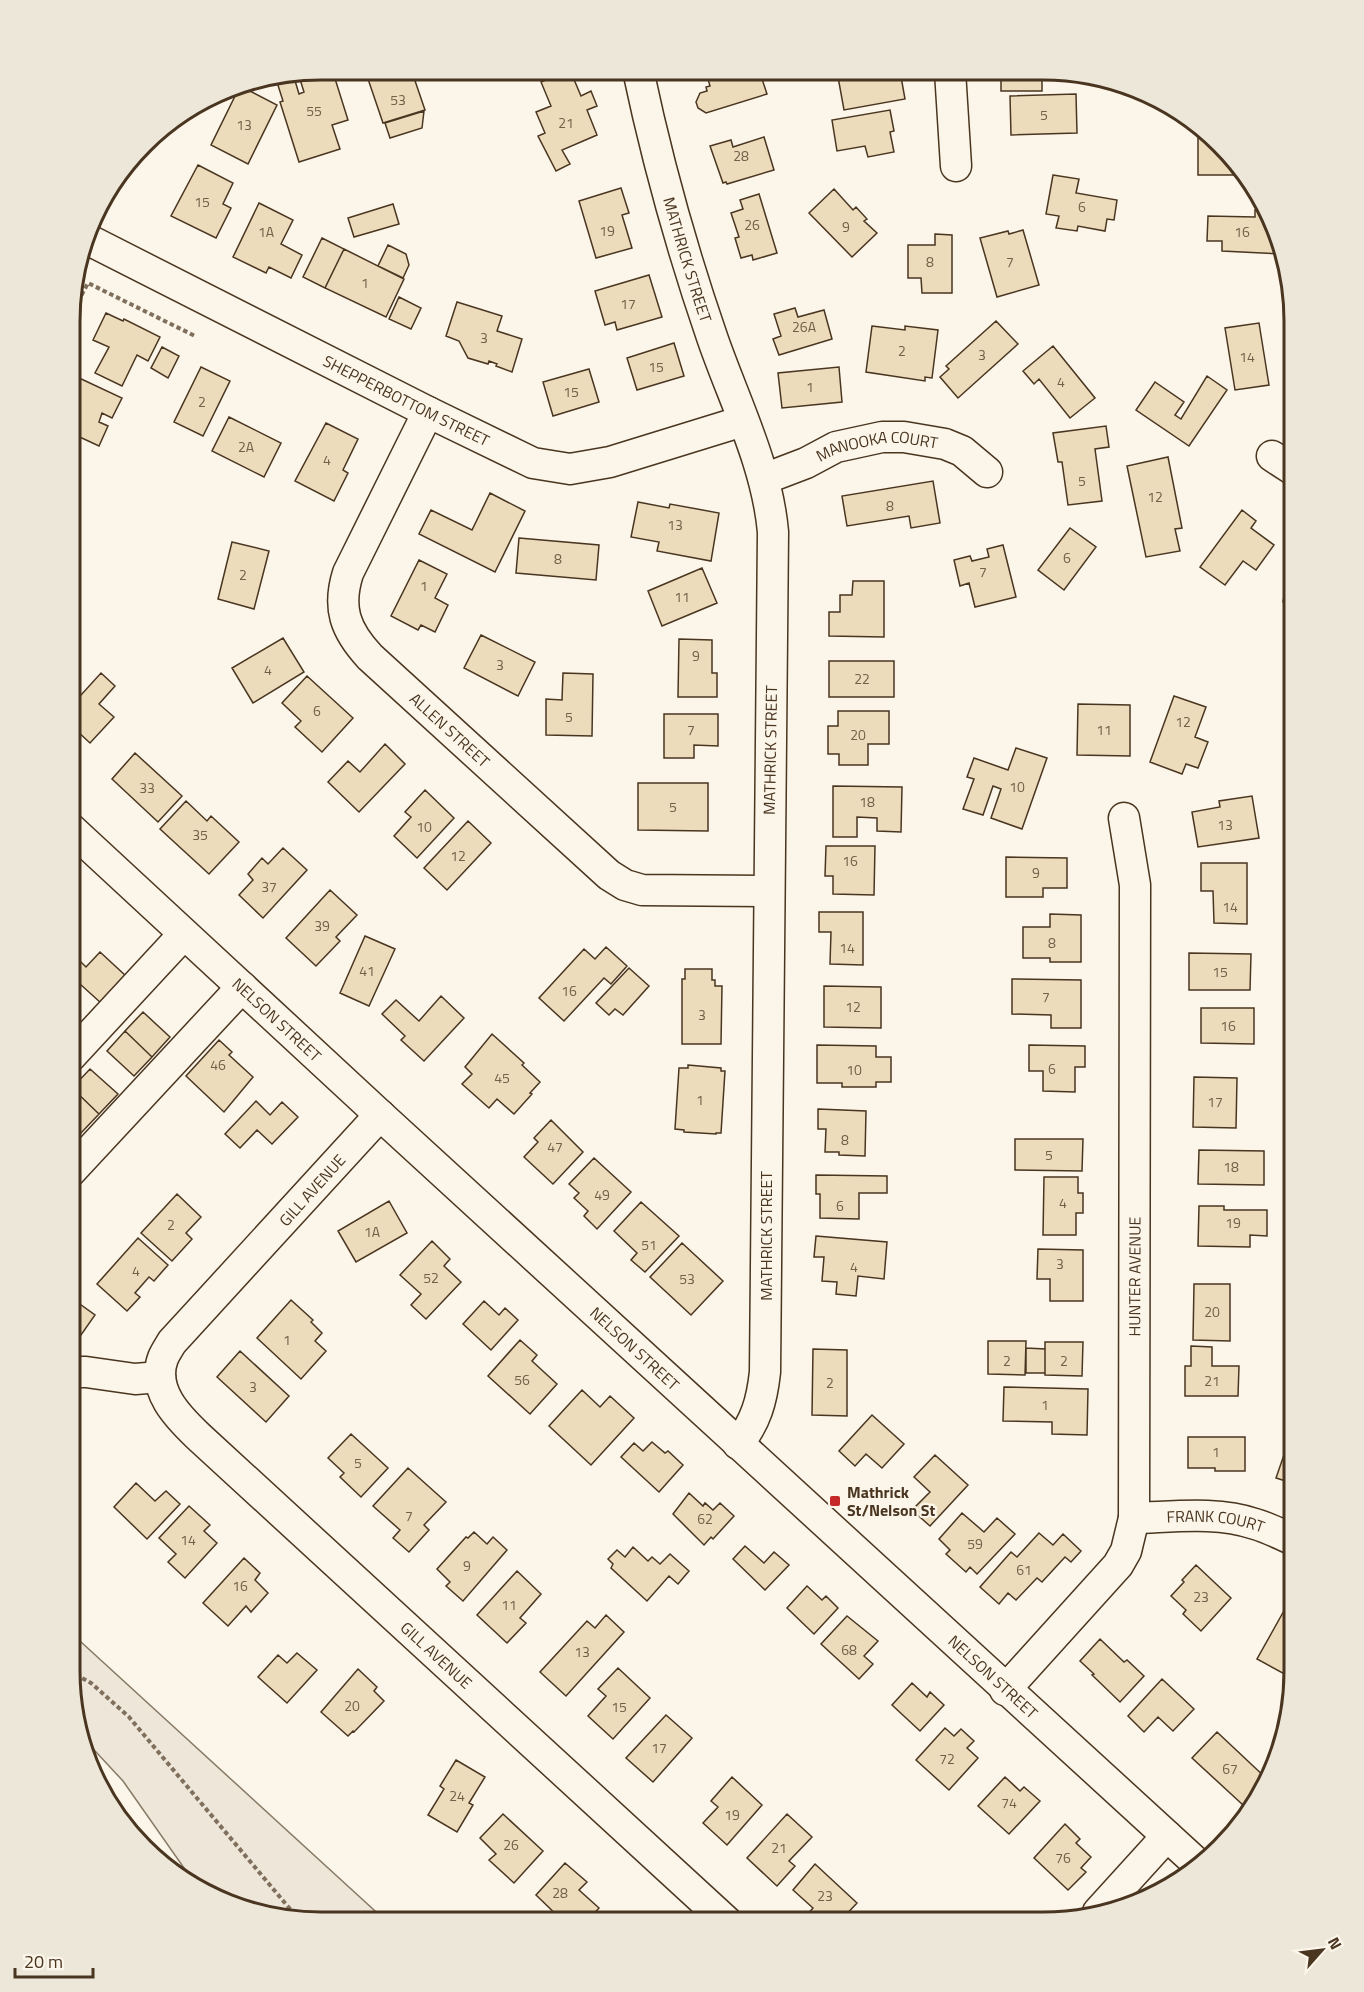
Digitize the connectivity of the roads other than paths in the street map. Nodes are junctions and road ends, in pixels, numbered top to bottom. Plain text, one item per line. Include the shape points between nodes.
1 (640, 80) edge
2 (951, 80) edge
3 (956, 166) dead end
4 (92, 242) edge
5 (428, 412) junction
6 (743, 421) junction
7 (987, 471) dead end
8 (764, 479) junction
9 (1124, 818) dead end
10 (80, 837) edge
11 (769, 891) junction
12 (184, 933) junction
13 (242, 987) junction
14 (80, 1046) edge
15 (380, 1115) junction
16 (80, 1161) edge
17 (80, 1370) edge
18 (148, 1378) junction
19 (738, 1444) junction
20 (1134, 1518) junction
21 (1285, 1536) edge
22 (1005, 1690) junction
23 (1167, 1836) junction
24 (1193, 1860) edge
25 (1105, 1904) edge
26 (716, 1912) edge

1 - 6 street, MATHRICK STREET via 694,280
2 - 3 street
4 - 5 street, SHEPPERBOTTOM STREET
5 - 6 street, SHEPPERBOTTOM STREET via 533,463 570,469 610,462
5 - 11 street, ALLEN STREET via 342,590 347,627 357,643 609,875 625,885 642,890
6 - 8 street, MATHRICK STREET
7 - 8 street, MANOOKA COURT via 962,451 904,436 836,447
8 - 11 street, MATHRICK STREET via 773,532
9 - 20 street, HUNTER AVENUE via 1135,885
10 - 12 street, NELSON STREET
11 - 19 street, MATHRICK STREET via 765,1372 758,1410
12 - 13 street, NELSON STREET
12 - 14 street
13 - 15 street, NELSON STREET
13 - 16 street
15 - 18 street, GILL AVENUE via 172,1342
15 - 19 street, NELSON STREET
17 - 18 street
18 - 26 street, GILL AVENUE via 163,1391 189,1428
19 - 22 street, NELSON STREET
20 - 21 street, FRANK COURT via 1231,1518
20 - 22 street, HUNTER AVENUE via 1126,1551 1118,1565
22 - 23 street, NELSON STREET
23 - 24 street, NELSON STREET
23 - 25 street

